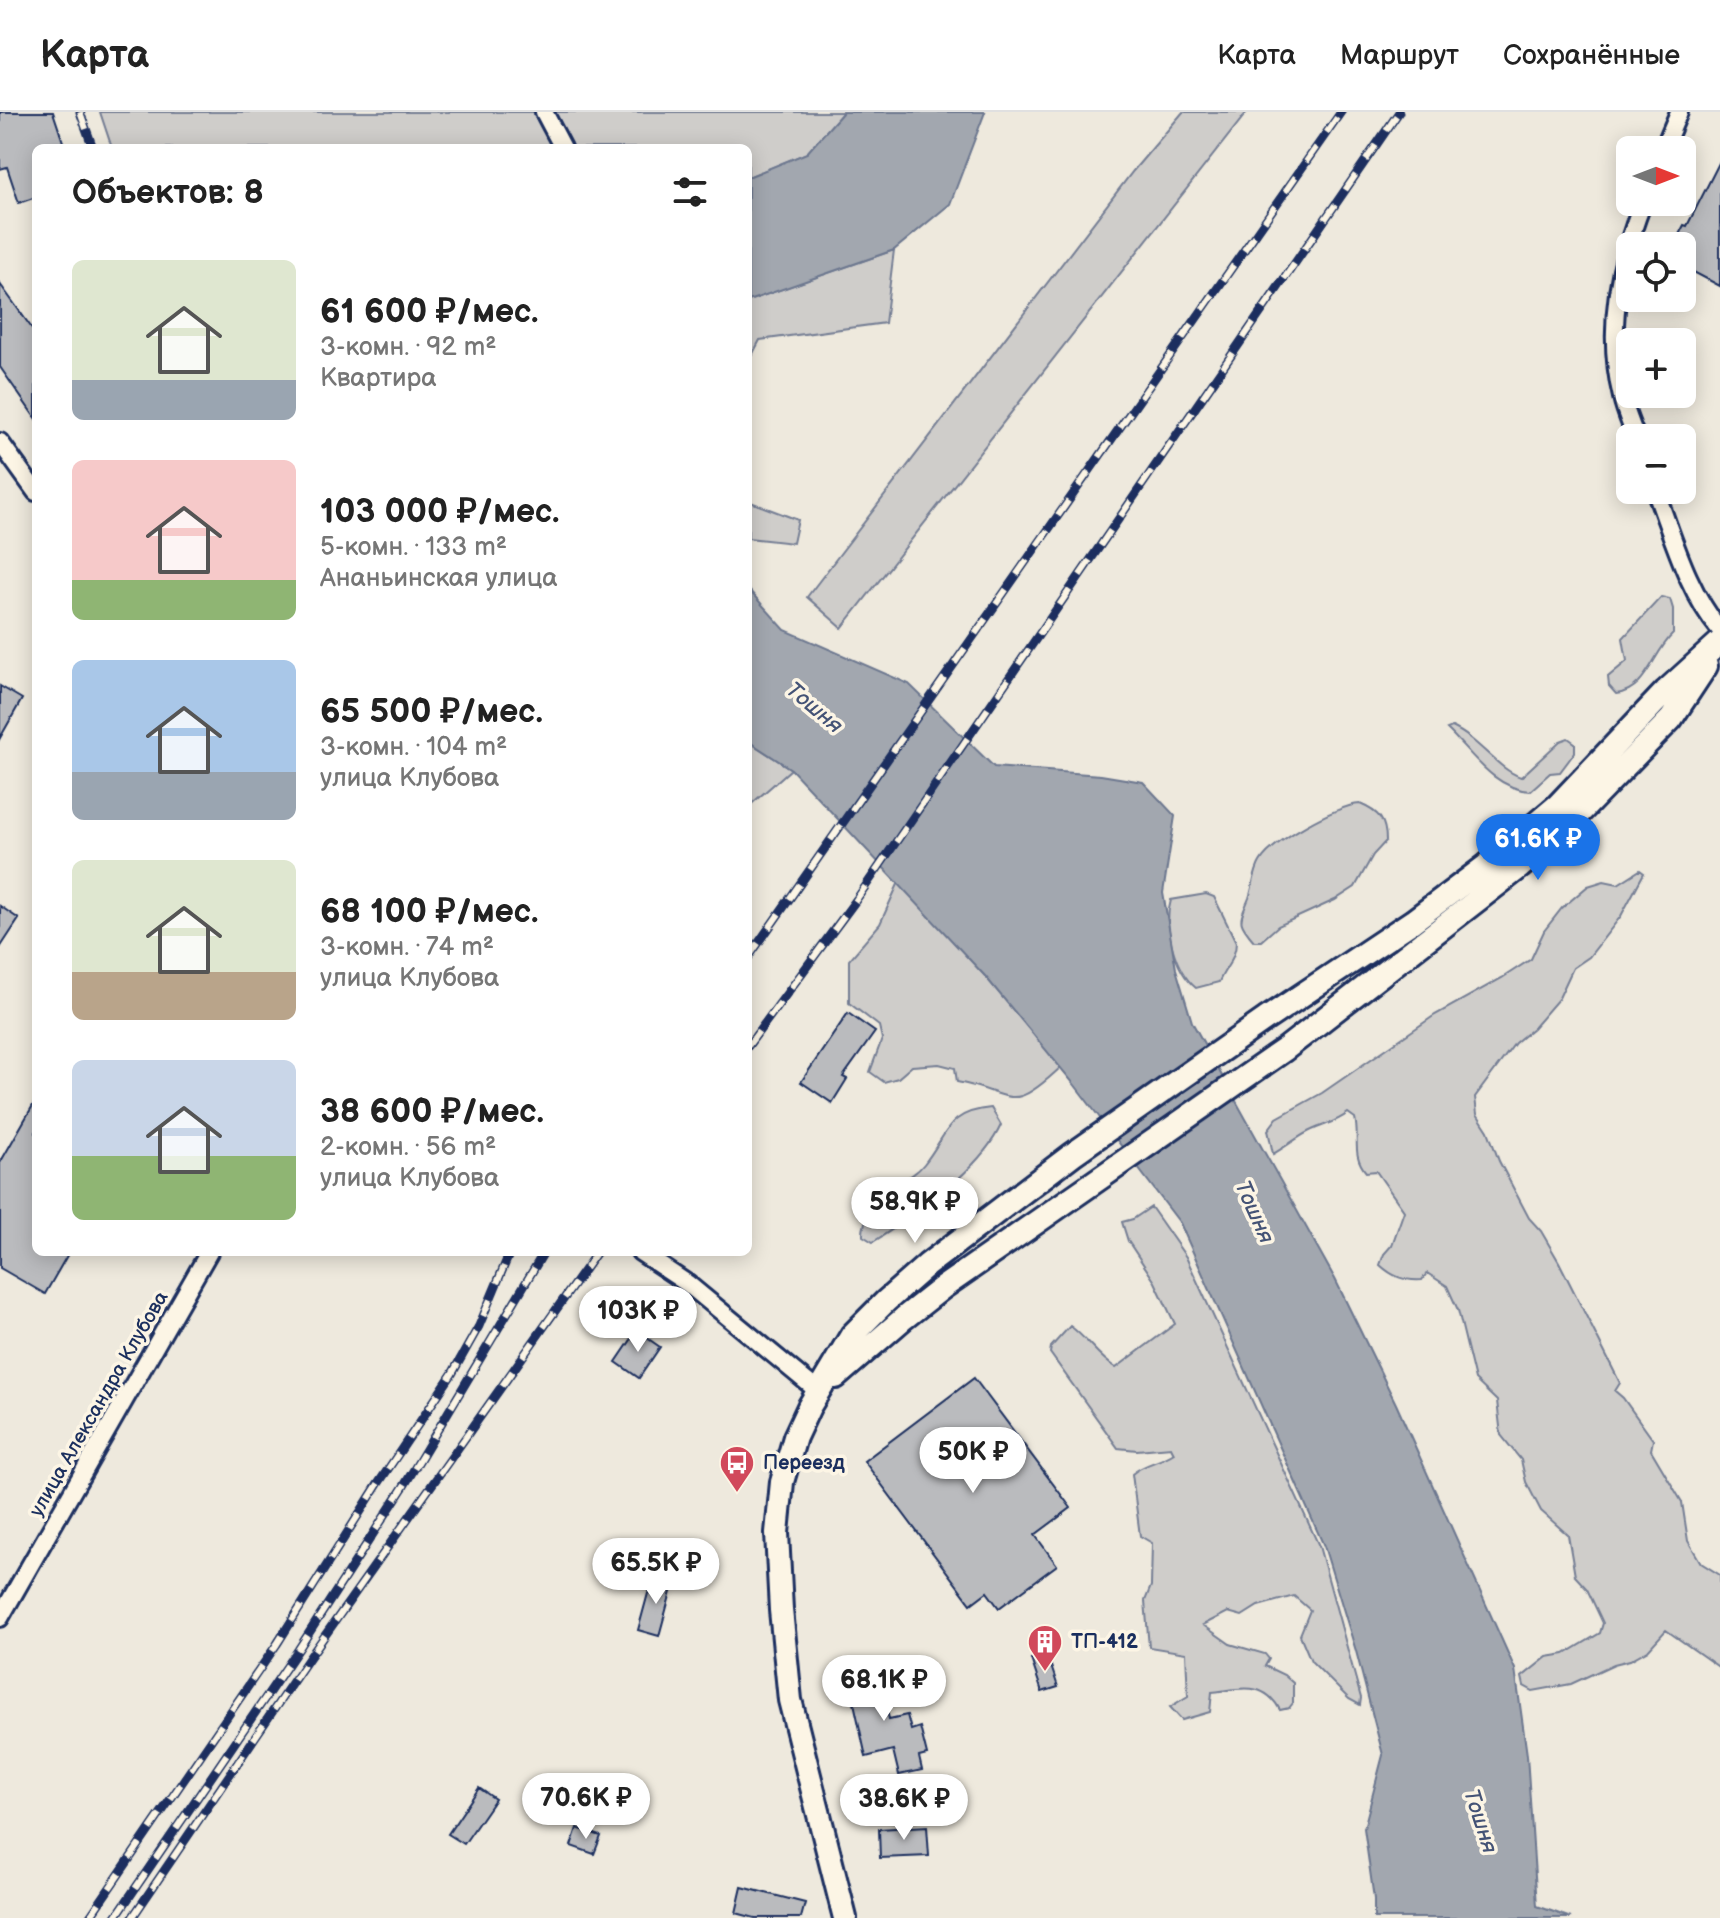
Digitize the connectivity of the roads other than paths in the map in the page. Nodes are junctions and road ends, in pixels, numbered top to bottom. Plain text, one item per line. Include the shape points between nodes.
1 (544, 112) edge
2 (1679, 112) edge
3 (1669, 136) edge
4 (561, 144) edge
5 (1639, 216) edge
6 (1631, 424) edge
7 (0, 442) edge
8 (32, 486) edge
9 (1660, 504) edge
10 (1720, 630) edge
11 (1720, 643) edge
12 (207, 1256) edge
13 (646, 1256) edge
14 (819, 1392) junction
15 (0, 1618) edge
16 (845, 1918) edge

1 - 4 street
2 - 3 street
5 - 6 street via 1615,311 1615,354
7 - 8 street
9 - 10 street via 1691,584
11 - 14 main road via 1671,719 1562,831 1284,1050 942,1288
11 - 14 main road via 1666,691 1557,806 1486,866 1073,1154 927,1265 852,1335
12 - 15 street, улица Александра Клубова
13 - 14 street
14 - 16 main road via 785,1468 778,1513 778,1579 790,1700

